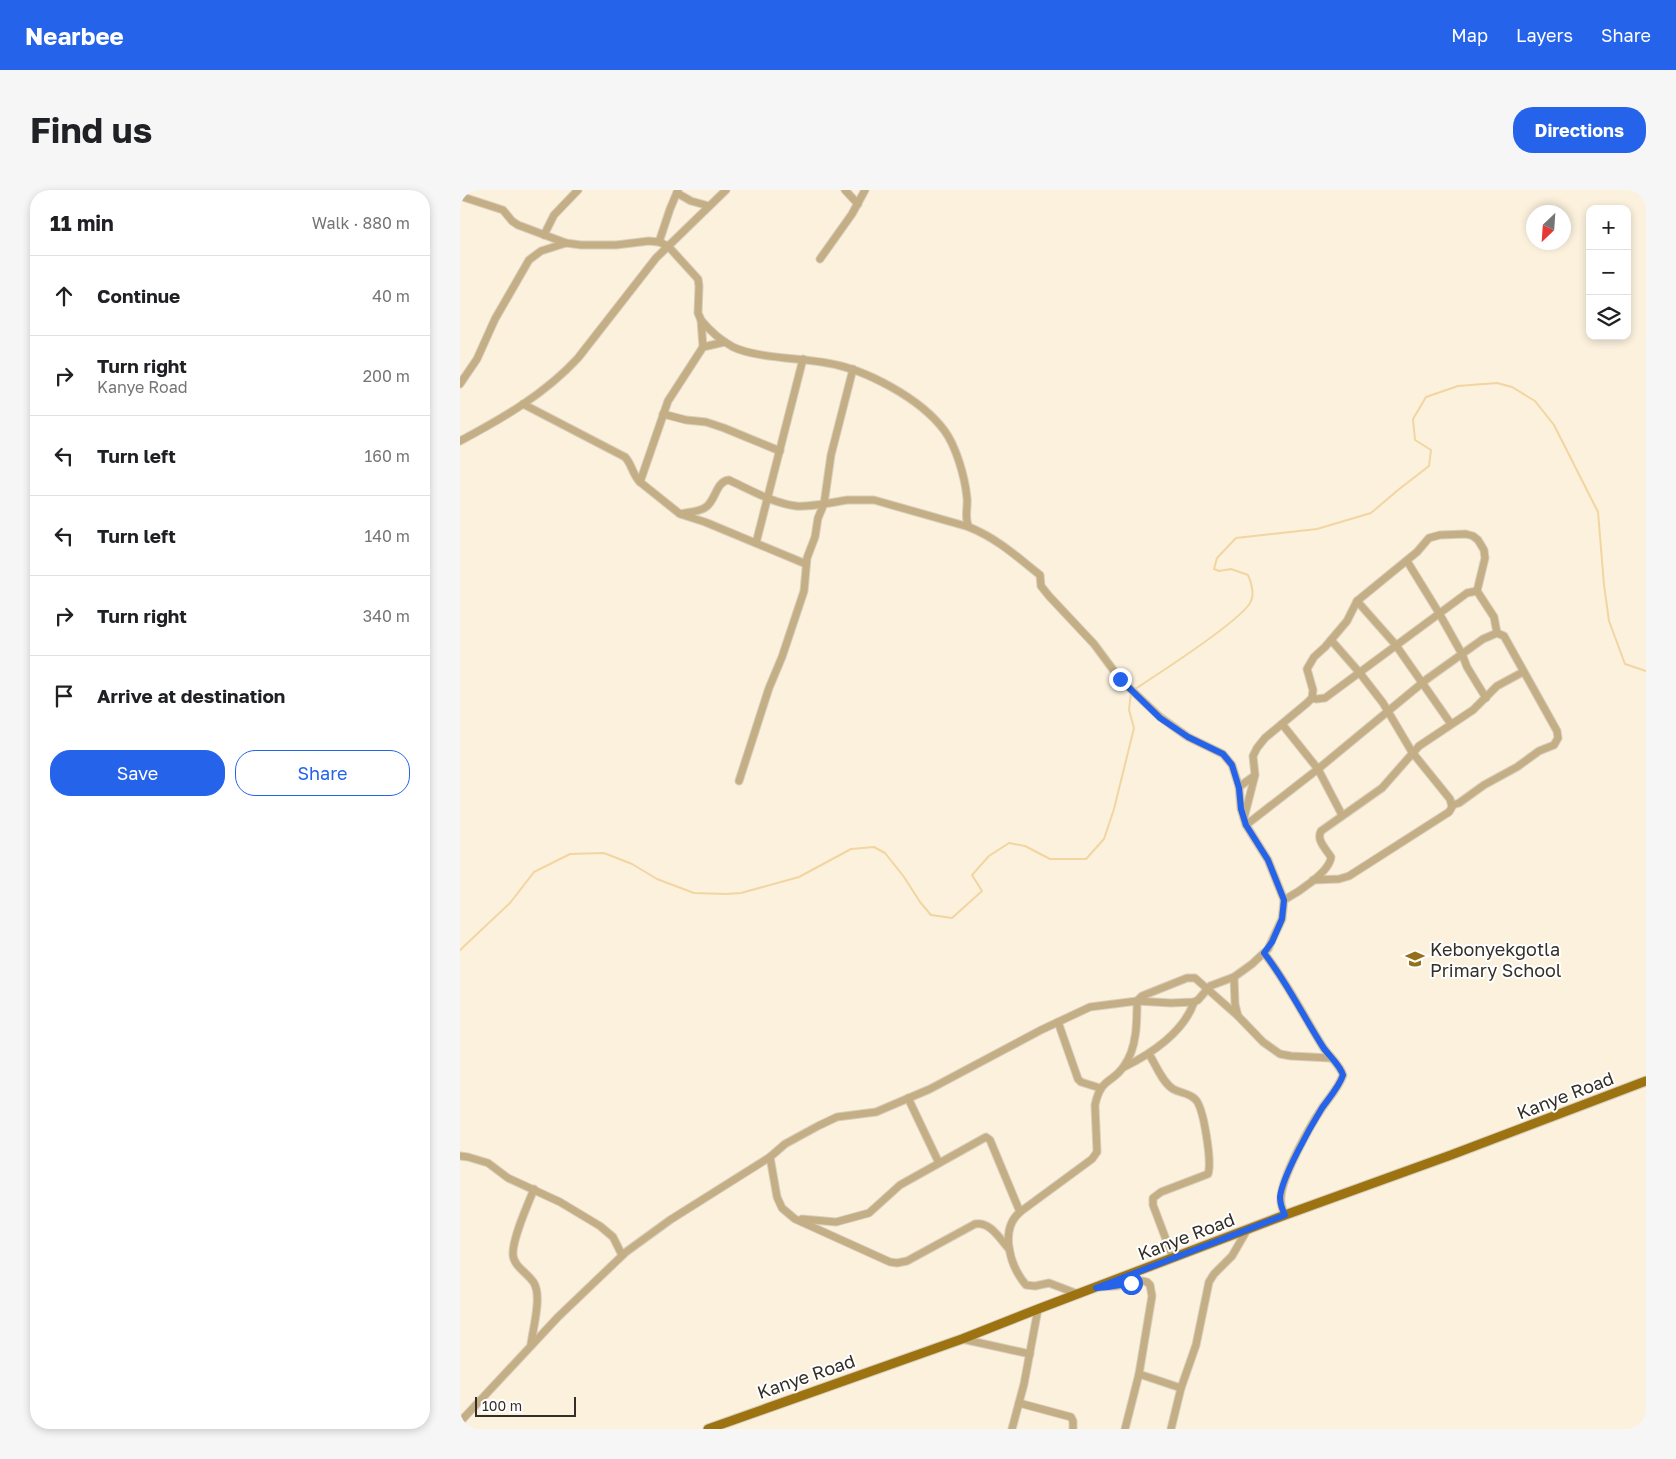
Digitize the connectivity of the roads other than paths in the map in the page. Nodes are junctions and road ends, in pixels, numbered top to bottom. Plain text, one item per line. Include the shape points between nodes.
1 (578, 190) edge
2 (726, 190) edge
3 (845, 190) edge
4 (865, 190) edge
5 (678, 191) edge
6 (460, 196) edge
7 (858, 204) junction
8 (709, 206) junction
9 (544, 235) junction
10 (659, 242) junction
11 (566, 243) junction
12 (668, 246) junction
13 (820, 259) dead end
14 (700, 320) junction
15 (725, 342) junction
16 (703, 347) junction
17 (803, 359) junction
18 (853, 369) junction
19 (460, 384) edge
20 (523, 404) junction
21 (663, 414) junction
22 (460, 441) edge
23 (780, 451) junction
24 (640, 482) junction
25 (768, 497) junction
26 (824, 504) junction
27 (680, 514) junction
28 (969, 527) junction
29 (756, 543) junction
30 (1407, 561) junction
31 (806, 564) junction
32 (1477, 591) junction
33 (1357, 602) junction
34 (1439, 613) junction
35 (1497, 633) junction
36 (1331, 640) junction
37 (1396, 644) junction
38 (1462, 654) junction
39 (1359, 672) junction
40 (1523, 672) junction
41 (1422, 682) junction
42 (1312, 698) junction
43 (1486, 698) junction
44 (1388, 712) junction
45 (1282, 724) junction
46 (1450, 724) junction
47 (1412, 752) junction
48 (1318, 769) junction
49 (1236, 775) junction
50 (1251, 778) junction
51 (739, 780) dead end
52 (1239, 788) junction
53 (1452, 805) junction
54 (1342, 814) junction
55 (1245, 822) junction
56 (1313, 880) junction
57 (1284, 900) junction
58 (1264, 953) junction
59 (1234, 977) junction
60 (1207, 989) junction
61 (1137, 1001) junction
62 (1194, 1002) junction
63 (1238, 1016) junction
64 (1058, 1022) junction
65 (1149, 1054) junction
66 (1330, 1058) junction
67 (1124, 1067) junction
68 (1646, 1081) edge
69 (1100, 1088) junction
70 (908, 1098) junction
71 (460, 1156) edge
72 (770, 1157) junction
73 (939, 1163) junction
74 (534, 1189) junction
75 (1020, 1212) junction
76 (1285, 1215) junction
77 (795, 1218) junction
78 (1247, 1230) junction
79 (1009, 1249) junction
80 (622, 1255) junction
81 (1173, 1258) junction
82 (1096, 1288) junction
83 (1078, 1294) junction
84 (1038, 1309) junction
85 (962, 1339) junction
86 (531, 1345) junction
87 (1030, 1354) junction
88 (1139, 1374) junction
89 (1181, 1388) junction
90 (1019, 1403) junction
91 (460, 1422) edge
92 (712, 1428) edge
93 (1012, 1429) edge
94 (1073, 1429) edge
95 (1125, 1429) edge
96 (1170, 1429) edge

1 - 9 street via 554,215
2 - 8 street
3 - 7 street
4 - 7 street
5 - 8 street via 691,201
5 - 10 street
6 - 9 street via 503,210 518,225
7 - 13 street
8 - 12 street
9 - 11 street
10 - 11 street
10 - 12 street
11 - 19 street via 541,251 529,260 495,319 477,359
12 - 14 street via 698,279
12 - 20 street via 578,358 552,384
14 - 15 street
14 - 16 street
15 - 16 street
15 - 17 street via 750,352
16 - 21 street via 674,389
17 - 18 street
17 - 23 street
18 - 26 street via 831,455
18 - 28 street via 882,382 918,405 945,431 960,465
20 - 22 street
20 - 24 street via 628,460
21 - 23 street via 724,428
21 - 24 street
23 - 25 street
24 - 27 street
25 - 26 street via 797,506
25 - 27 street via 725,480 706,507
25 - 29 street
26 - 28 street via 874,500
26 - 31 street
27 - 29 street
28 - 49 street via 999,542 1040,575 1041,586 1048,596 1094,644 1120,679 1152,711 1182,733 1223,754
29 - 31 street
30 - 32 street via 1432,536 1473,536 1481,543 1484,554
30 - 33 street
30 - 34 street
31 - 51 street via 804,591
32 - 34 street via 1467,592
32 - 35 street via 1494,617
33 - 36 street
33 - 37 street
34 - 37 street
34 - 38 street
35 - 38 street
35 - 40 street via 1504,636
36 - 39 street
36 - 42 street via 1308,666
37 - 39 street
37 - 41 street
38 - 41 street
38 - 43 street
39 - 42 street via 1325,698
39 - 44 street
40 - 43 street via 1497,686
40 - 53 street via 1557,731 1557,740 1554,745 1484,785 1459,804
41 - 44 street
41 - 46 street
42 - 45 street
43 - 46 street
44 - 47 street
44 - 48 street
45 - 48 street
45 - 50 street via 1254,752
46 - 47 street
47 - 53 street
47 - 54 street via 1382,788
48 - 54 street
48 - 55 street
49 - 50 street
49 - 52 street
50 - 52 street
50 - 55 street
52 - 55 street
53 - 56 street via 1449,812 1349,876
54 - 56 street via 1319,833 1319,839 1331,859
55 - 57 street via 1268,860
56 - 57 street
57 - 58 street via 1282,919
58 - 59 street
58 - 66 street
59 - 60 street
59 - 63 street
60 - 61 street via 1195,978 1187,978 1145,994
60 - 62 street
60 - 63 street
61 - 62 street
61 - 64 street via 1090,1007
61 - 67 street via 1135,1034
62 - 65 street via 1189,1016 1178,1029
63 - 66 street via 1263,1042 1280,1054
64 - 69 street via 1078,1079
64 - 70 street
65 - 67 street
65 - 81 street via 1169,1085 1198,1102 1207,1140 1208,1174 1153,1198
66 - 76 street via 1343,1077 1305,1139 1283,1184 1280,1201
67 - 69 street
68 - 76 main road, Kanye Road
69 - 75 street via 1095,1105 1096,1156
70 - 72 street via 868,1114 837,1118 818,1126 785,1144
70 - 73 street
71 - 74 street via 488,1163 508,1178
72 - 77 street via 777,1197 782,1208
72 - 80 street via 670,1220
73 - 75 street via 982,1137 988,1138
73 - 77 street via 900,1185 869,1213 836,1222
74 - 80 street via 600,1226 613,1237
74 - 86 street via 513,1254 517,1265 529,1276 536,1289
75 - 79 street via 1009,1228
76 - 78 main road, Kanye Road
77 - 79 street via 897,1263 907,1261 980,1223 986,1224
78 - 81 main road, Kanye Road
78 - 89 street via 1232,1256 1210,1282 1196,1345
79 - 83 street via 1026,1285 1048,1283
80 - 86 street
81 - 82 main road, Kanye Road
82 - 83 main road, Kanye Road
82 - 88 street via 1143,1281 1150,1285 1152,1296
83 - 84 main road, Kanye Road
84 - 85 main road, Kanye Road
84 - 87 street
85 - 87 street
85 - 92 main road, Kanye Road
86 - 91 street
87 - 90 street
88 - 89 street
88 - 95 street
89 - 96 street
90 - 93 street
90 - 94 street via 1071,1417

